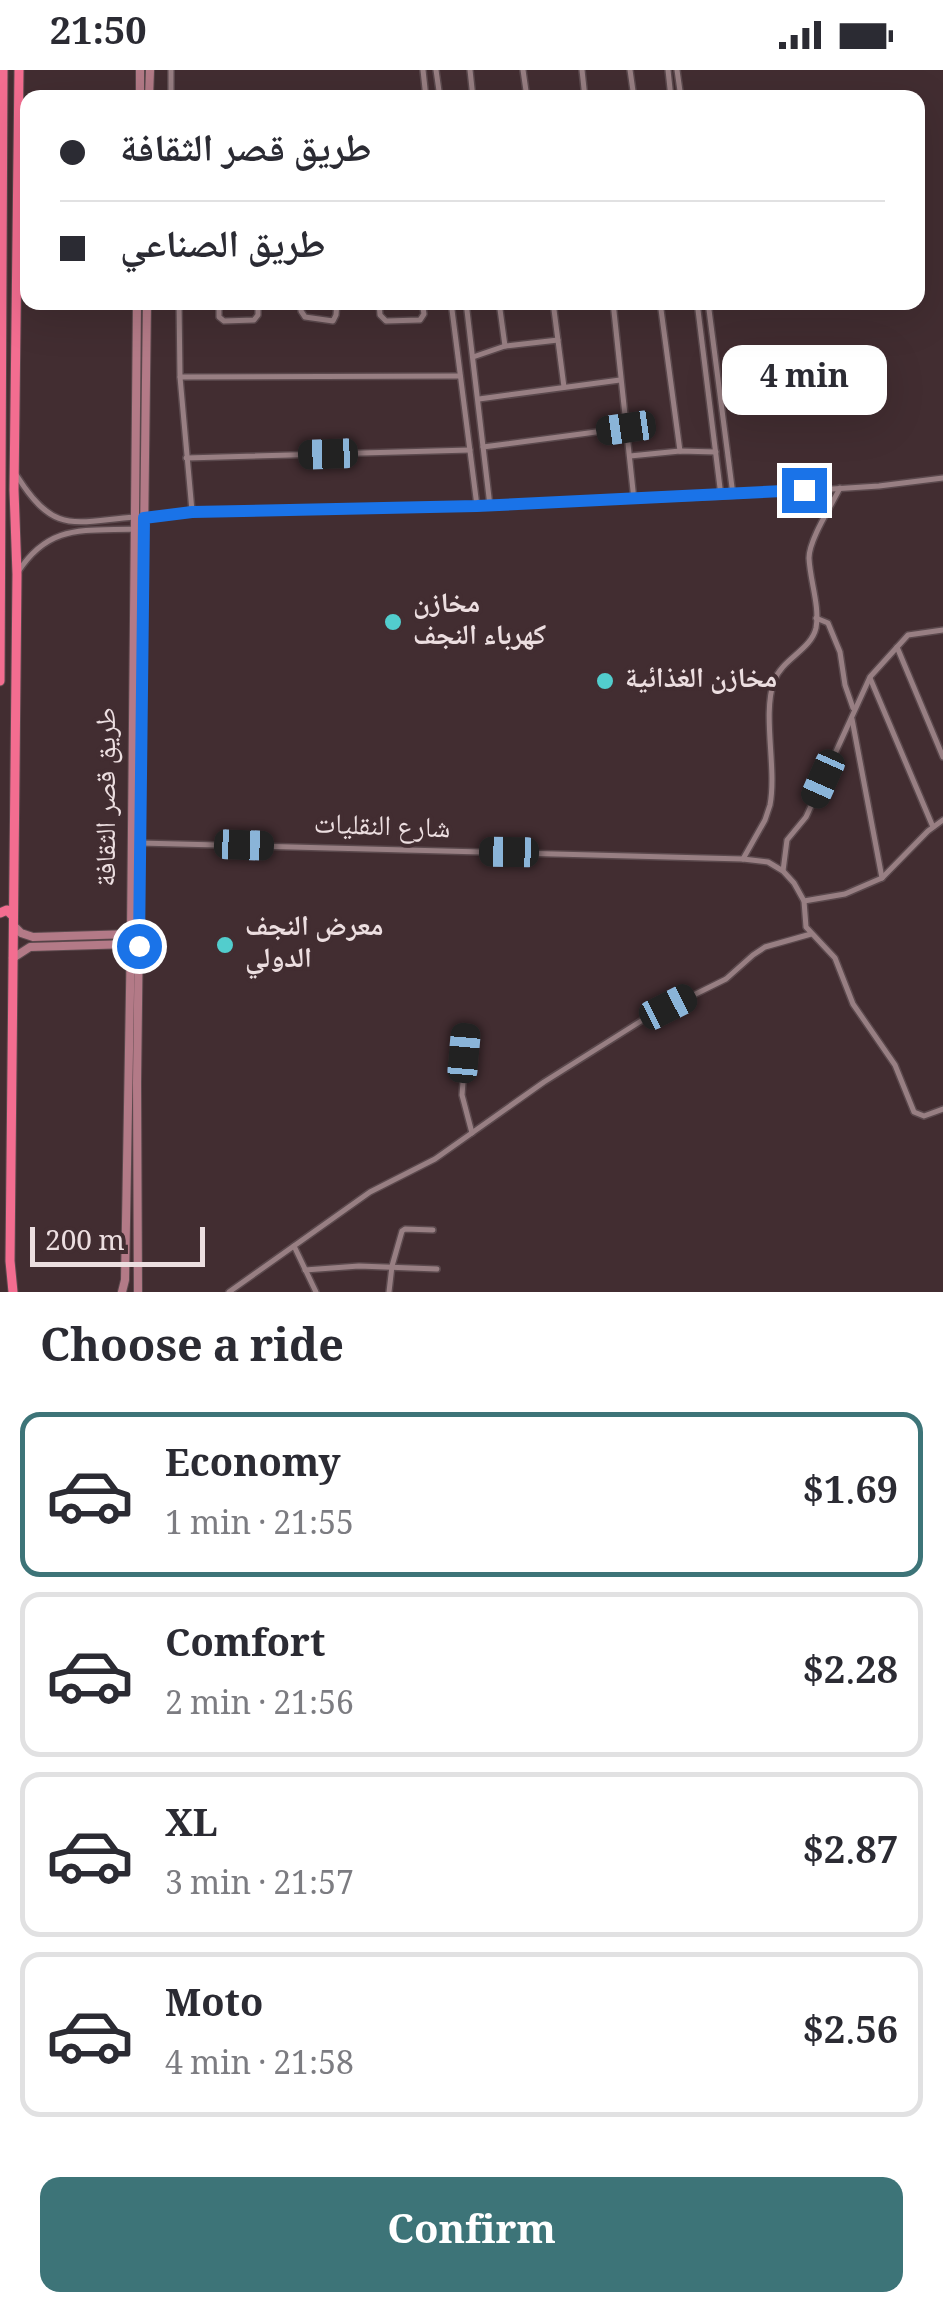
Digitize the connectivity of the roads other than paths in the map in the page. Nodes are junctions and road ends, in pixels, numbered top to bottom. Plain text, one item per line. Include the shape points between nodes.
1 (4, 70) edge
2 (20, 70) edge
3 (3, 82) junction
4 (20, 82) junction
5 (137, 310) edge
6 (147, 310) edge
7 (179, 310) edge
8 (220, 310) edge
9 (258, 310) edge
10 (301, 310) edge
11 (336, 310) edge
12 (380, 310) edge
13 (423, 310) edge
14 (452, 310) edge
15 (467, 310) edge
16 (501, 310) edge
17 (554, 310) edge
18 (614, 310) edge
19 (661, 310) edge
20 (698, 310) edge
21 (709, 310) edge
22 (558, 340) junction
23 (505, 346) junction
24 (473, 357) junction
25 (716, 364) junction
26 (705, 366) junction
27 (460, 376) junction
28 (180, 377) junction
29 (620, 380) junction
30 (564, 386) junction
31 (478, 399) junction
32 (626, 428) junction
33 (483, 447) junction
34 (470, 450) junction
35 (680, 451) junction
36 (716, 452) junction
37 (630, 456) junction
38 (186, 458) junction
39 (14, 470) junction
40 (943, 478) edge
41 (840, 488) junction
42 (733, 494) junction
43 (134, 496) junction
44 (145, 496) junction
45 (721, 496) junction
46 (634, 500) junction
47 (1, 504) edge
48 (477, 506) junction
49 (490, 506) junction
50 (192, 512) junction
51 (134, 517) junction
52 (144, 518) junction
53 (134, 528) junction
54 (0, 562) edge
55 (17, 574) junction
56 (143, 612) junction
57 (133, 613) junction
58 (816, 618) junction
59 (943, 630) edge
60 (897, 647) junction
61 (870, 677) junction
62 (0, 681) edge
63 (853, 714) junction
64 (943, 757) edge
65 (943, 820) edge
66 (934, 827) junction
67 (140, 842) junction
68 (743, 859) junction
69 (782, 870) junction
70 (882, 878) junction
71 (804, 901) junction
72 (0, 913) edge
73 (13, 921) junction
74 (811, 934) junction
75 (28, 936) junction
76 (131, 939) junction
77 (30, 947) junction
78 (13, 958) junction
79 (467, 1029) dead end
80 (943, 1109) edge
81 (472, 1133) junction
82 (433, 1230) dead end
83 (294, 1246) junction
84 (392, 1266) junction
85 (306, 1270) junction
86 (437, 1270) dead end
87 (12, 1292) edge
88 (122, 1292) edge
89 (138, 1292) edge
90 (230, 1292) edge
91 (316, 1292) edge
92 (389, 1292) edge

1 - 3 highway
2 - 4 highway
3 - 4 highway via 12,76
3 - 47 highway
4 - 39 highway
5 - 43 street, طريق قصر الثقافة
6 - 44 street, طريق قصر الثقافة
7 - 28 street
8 - 9 street via 224,322 254,320
10 - 11 street via 305,317 332,321
12 - 13 street via 386,321 420,320
14 - 27 street
15 - 24 street
16 - 23 street
17 - 22 street
18 - 29 street
19 - 35 street
20 - 26 street
21 - 25 street
22 - 23 street
22 - 30 street
23 - 24 street
24 - 31 street
25 - 26 street
25 - 42 street
26 - 36 street
27 - 28 street
27 - 34 street
28 - 38 street
29 - 30 street
29 - 32 street
30 - 31 street
31 - 33 street
32 - 33 street
32 - 37 street
33 - 49 street
34 - 38 street
34 - 48 street
35 - 36 street
35 - 37 street
36 - 45 street
37 - 46 street
38 - 50 street
39 - 51 street via 36,502 60,520
39 - 55 highway
40 - 41 street
41 - 42 street
41 - 58 street via 809,554
42 - 45 street
43 - 44 street
43 - 51 street, طريق قصر الثقافة
44 - 52 street, طريق قصر الثقافة
45 - 46 street
46 - 49 street
47 - 54 highway
48 - 49 street
48 - 50 street
50 - 52 street
51 - 53 street, طريق قصر الثقافة
52 - 56 street, طريق قصر الثقافة
53 - 55 street via 56,536 35,549
53 - 57 street, طريق قصر الثقافة
54 - 62 highway
55 - 73 highway via 8,887
56 - 57 street
56 - 67 street, طريق قصر الثقافة
57 - 76 street, طريق قصر الثقافة
58 - 63 street via 828,623 840,652
58 - 68 street via 811,638 773,684 770,805
59 - 60 street via 908,635
60 - 61 street
60 - 64 street
61 - 63 street
61 - 66 street
63 - 69 street via 808,813 787,840
63 - 70 street
65 - 66 street
66 - 70 street
67 - 68 street, شارع النقليات
67 - 89 street, طريق قصر الثقافة
68 - 69 street, شارع النقليات
69 - 71 street
70 - 71 street via 846,894
71 - 74 street
72 - 73 highway via 7,910
73 - 75 street
73 - 78 highway
74 - 80 street via 835,958 914,1112 924,1116
74 - 81 street via 759,950 731,976 641,1021
75 - 76 street
75 - 77 street
76 - 77 street
76 - 88 street, طريق قصر الثقافة
77 - 78 street
78 - 87 highway
79 - 81 street via 462,1095
81 - 83 street
82 - 84 street via 402,1231
83 - 85 street
83 - 90 street
84 - 85 street
84 - 86 street
84 - 92 street
85 - 91 street

